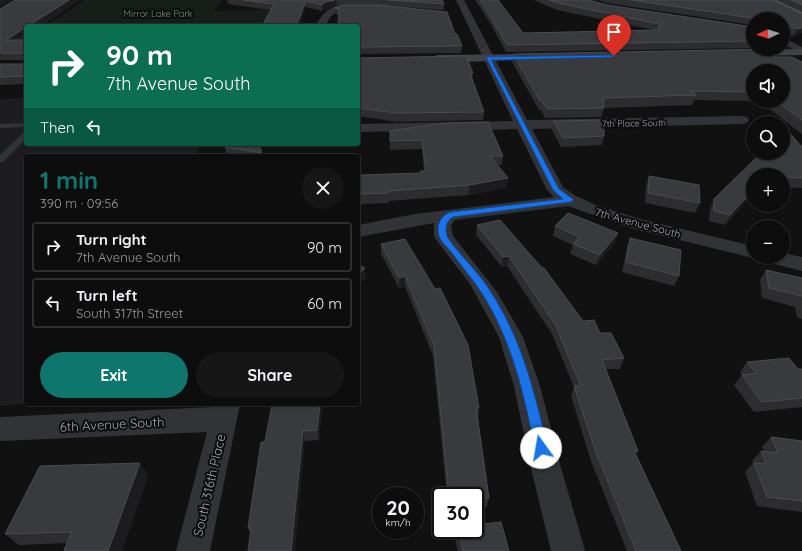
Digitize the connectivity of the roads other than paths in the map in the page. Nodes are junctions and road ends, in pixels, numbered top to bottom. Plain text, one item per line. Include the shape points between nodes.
1 (460, 0) edge
2 (765, 0) edge
3 (770, 0) edge
4 (774, 0) edge
5 (371, 7) edge
6 (802, 14) edge
7 (802, 18) edge
8 (322, 24) edge
9 (790, 44) edge
10 (802, 52) edge
11 (731, 54) edge
12 (551, 57) edge
13 (488, 58) junction
14 (428, 59) edge
15 (742, 120) dead end
16 (24, 125) edge
17 (522, 125) junction
18 (0, 126) edge
19 (360, 128) edge
20 (24, 138) edge
21 (0, 160) edge
22 (570, 200) junction
23 (451, 215) junction
24 (360, 231) edge
25 (746, 250) edge
26 (790, 261) edge
27 (802, 264) edge
28 (225, 411) edge
29 (0, 429) edge
30 (193, 551) edge
31 (568, 551) edge

1 - 13 street, 7th Avenue South via 464,18
2 - 7 main road
3 - 6 main road
4 - 6 main road
5 - 8 street via 338,8 327,14
9 - 10 street
10 - 11 street
12 - 13 street
13 - 14 street
13 - 17 street, 7th Avenue South
15 - 17 street, 7th Place South
16 - 18 lane
17 - 19 street, 7th Place South
17 - 22 street, 7th Avenue South via 556,190
20 - 21 lane
22 - 23 street
22 - 25 street, 7th Avenue South via 618,219
23 - 24 street
23 - 31 street via 445,218 442,225 444,237 477,279 511,337 527,386
26 - 27 street
28 - 29 street, 6th Avenue South
28 - 30 street, South 316th Place

